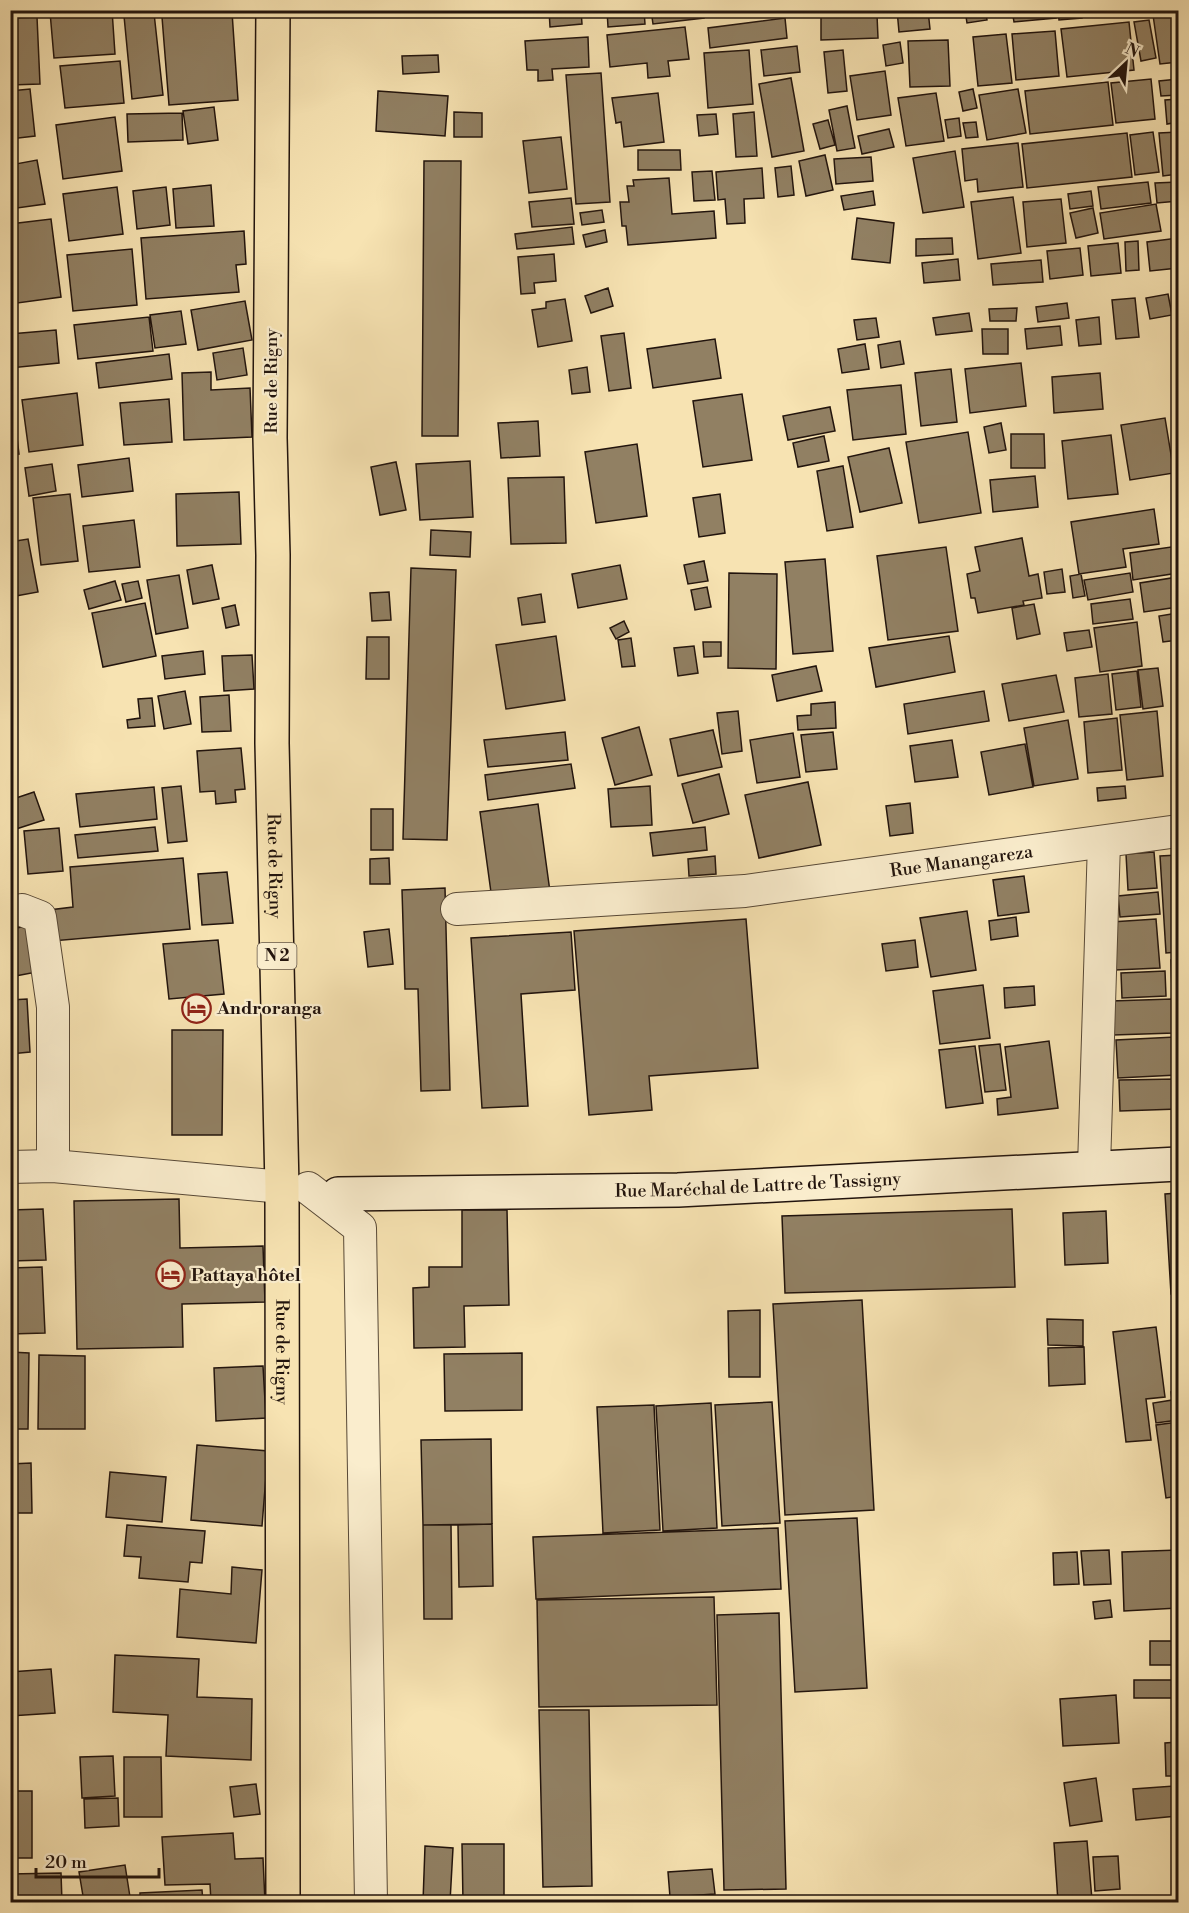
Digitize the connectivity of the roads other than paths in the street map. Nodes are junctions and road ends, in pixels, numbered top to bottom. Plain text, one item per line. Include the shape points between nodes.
1 (273, 10) edge
2 (1179, 831) edge
3 (1104, 842) junction
4 (457, 909) dead end
5 (22, 910) dead end
6 (1179, 1164) edge
7 (53, 1166) junction
8 (10, 1167) edge
9 (1094, 1167) junction
10 (309, 1190) junction
11 (283, 1902) edge
12 (371, 1902) edge

1 - 10 main road, Rue de Rigny / N 2 via 272,743
2 - 3 street, Rue Manangareza
3 - 4 street, Rue Manangareza via 745,891
3 - 9 street
5 - 7 street via 40,917 53,1007
6 - 9 street, Rue Maréchal de Lattre de Tassigny
7 - 8 street
7 - 10 street
9 - 10 street, Rue Maréchal de Lattre de Tassigny via 678,1190
10 - 11 main road, Rue de Rigny / N 2
10 - 12 street via 360,1228

